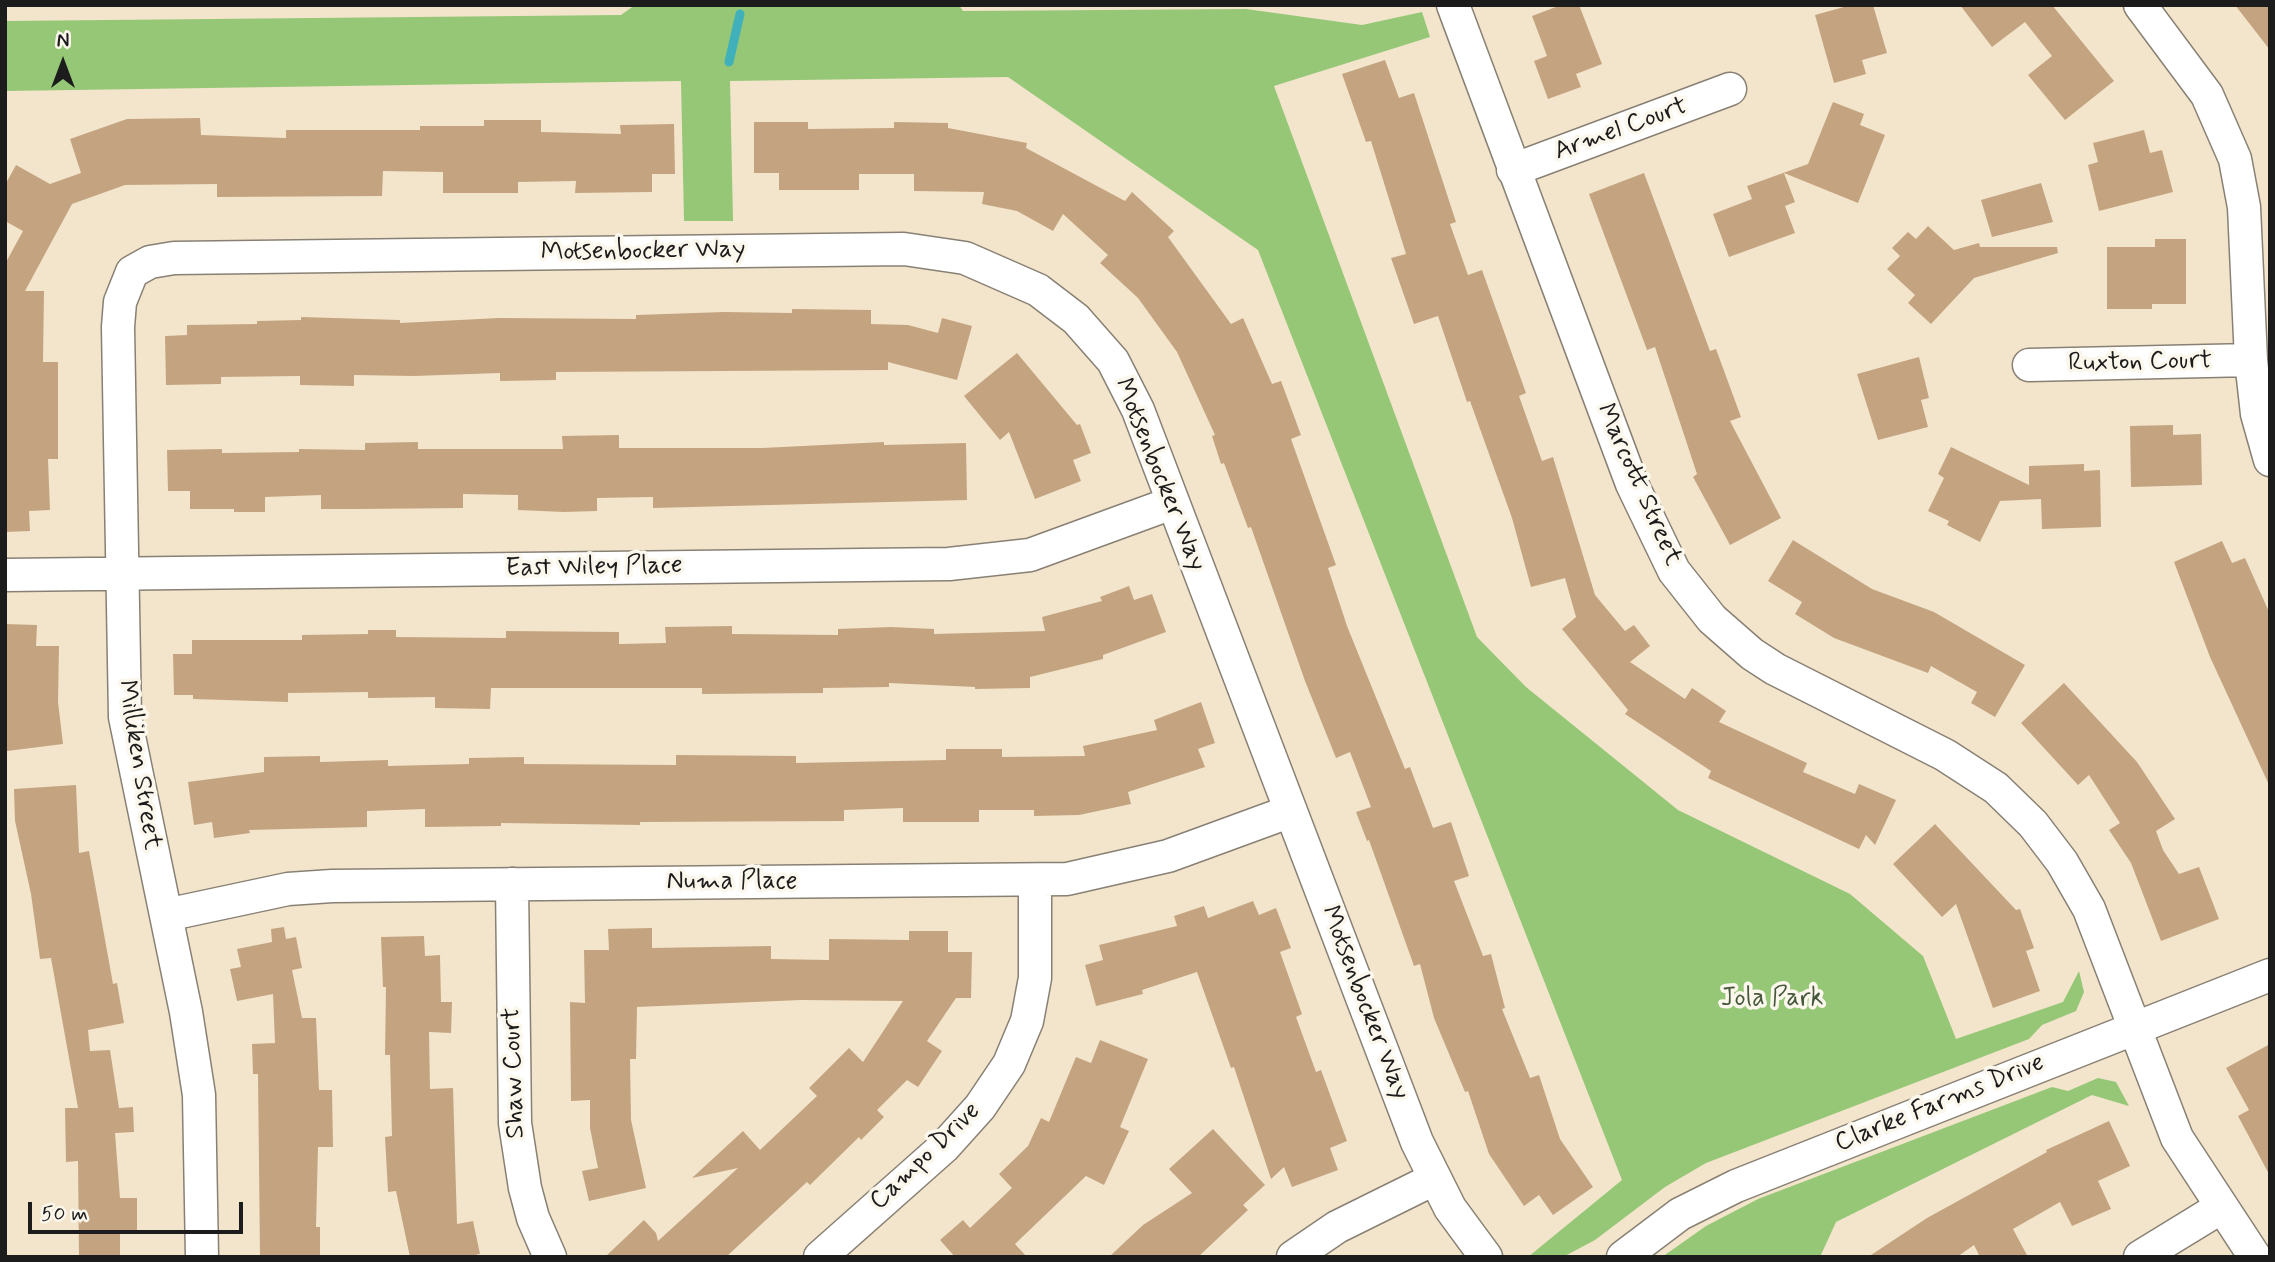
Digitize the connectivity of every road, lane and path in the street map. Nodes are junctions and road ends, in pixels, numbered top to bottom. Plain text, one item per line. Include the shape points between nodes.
1 (1453, 5) edge
2 (2140, 5) edge
3 (1730, 89) dead end
4 (1513, 170) junction
5 (132, 272) joint
6 (2250, 360) junction
7 (2029, 365) dead end
8 (2270, 460) edge
9 (1172, 503) junction
10 (122, 573) junction
11 (5, 575) edge
12 (1291, 811) junction
13 (1035, 881) junction
14 (512, 884) junction
15 (166, 915) junction
16 (2270, 975) edge
17 (2133, 1027) junction
18 (1434, 1179) junction
19 (2220, 1208) junction
20 (202, 1257) edge
21 (550, 1257) edge
22 (820, 1257) edge
23 (1293, 1257) edge
24 (1486, 1257) edge
25 (1623, 1257) edge
26 (2140, 1257) edge
27 (2255, 1257) edge

1 - 4 street, Marcott Street
2 - 6 street via 2207,95 2235,159 2244,207
3 - 4 street, Armel Court
4 - 17 street, Marcott Street via 1632,484 1661,548 1686,588 1712,620 1752,654 1945,755 2015,804 2075,882
5 - 9 street, Motsenbocker Way via 150,262 174,258 904,249 965,258 1038,290 1094,336 1113,360 1138,410
5 - 10 street, Milliken Street via 120,302 118,327
6 - 7 street, Ruxton Court
6 - 8 street via 2259,423
9 - 10 street, East Wiley Place via 1068,544 1030,555 974,562
9 - 12 street, Motsenbocker Way
10 - 11 street, East Wiley Place
10 - 15 street, Milliken Street via 125,717
12 - 13 street, Numa Place via 1128,868
12 - 18 street, Motsenbocker Way
13 - 14 street, Numa Place
13 - 22 street, Campo Drive via 1035,978 1027,1021 1009,1064 981,1107 944,1147
14 - 15 street, Numa Place via 288,889
14 - 21 street, Shaw Court via 514,1123 530,1208
15 - 20 street, Milliken Street via 199,1096
16 - 17 street, Clarke Farms Drive
17 - 19 street, Marcott Street via 2178,1138
17 - 25 street, Clarke Farms Drive via 1736,1186 1680,1214
18 - 23 street via 1337,1227
18 - 24 street, Motsenbocker Way
19 - 26 street
19 - 27 street, Marcott Street

